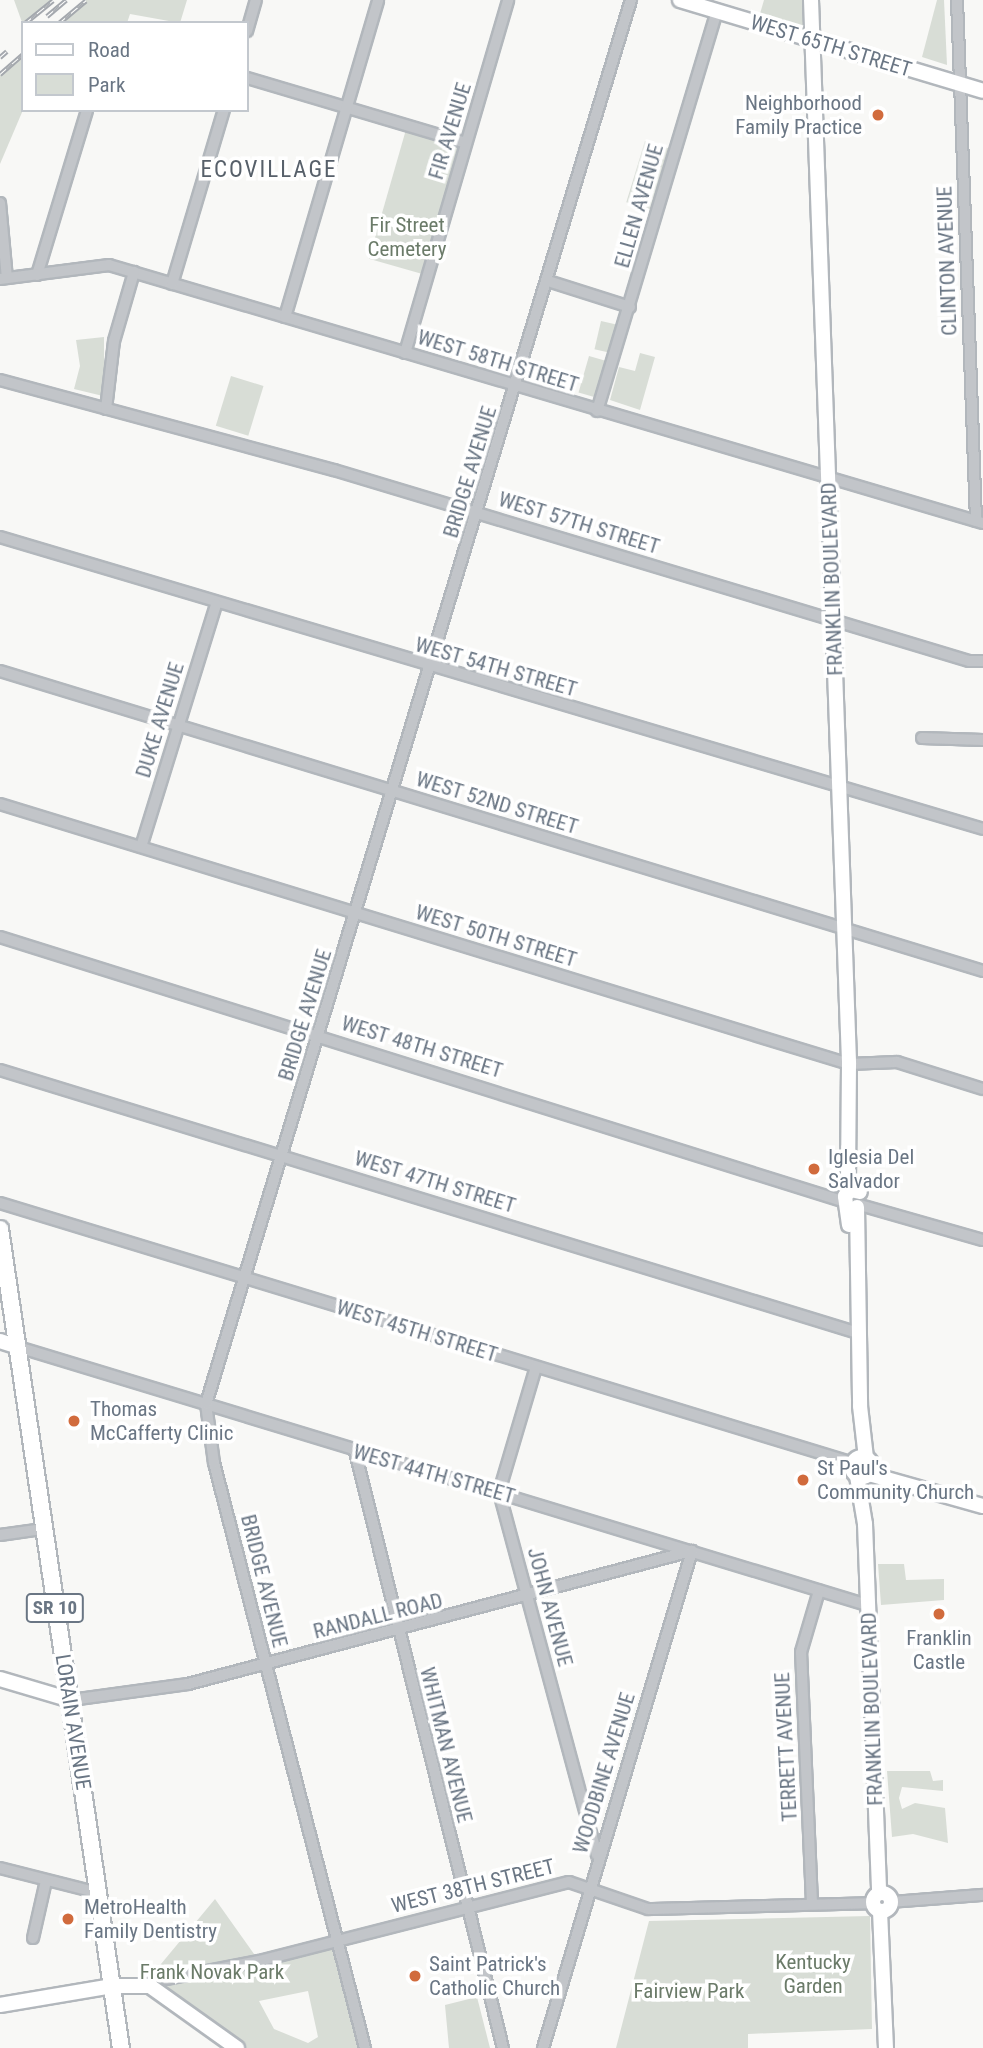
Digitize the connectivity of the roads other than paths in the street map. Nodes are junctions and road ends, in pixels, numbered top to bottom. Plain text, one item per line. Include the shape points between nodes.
1 (256, 0) edge
2 (378, 0) edge
3 (508, 0) edge
4 (631, 0) edge
5 (680, 0) edge
6 (811, 0) edge
7 (957, 0) edge
8 (717, 12) junction
9 (248, 28) edge
10 (812, 40) junction
11 (248, 78) edge
12 (960, 85) junction
13 (983, 91) edge
14 (346, 108) junction
15 (86, 112) edge
16 (223, 112) edge
17 (466, 143) junction
18 (0, 203) edge
19 (134, 272) junction
20 (37, 275) junction
21 (3, 279) edge
22 (548, 281) junction
23 (173, 284) junction
24 (630, 307) junction
25 (285, 317) junction
26 (405, 354) junction
27 (0, 380) edge
28 (516, 386) junction
29 (106, 409) junction
30 (597, 411) junction
31 (829, 478) junction
32 (478, 512) junction
33 (980, 522) edge
34 (0, 537) edge
35 (216, 604) junction
36 (833, 620) junction
37 (983, 661) edge
38 (431, 669) junction
39 (0, 671) edge
40 (179, 726) junction
41 (922, 738) dead end
42 (983, 740) edge
43 (839, 786) junction
44 (394, 792) junction
45 (0, 804) edge
46 (983, 829) edge
47 (141, 847) junction
48 (357, 914) junction
49 (843, 929) junction
50 (0, 937) edge
51 (983, 971) edge
52 (319, 1036) junction
53 (849, 1064) junction
54 (0, 1070) edge
55 (983, 1089) edge
56 (281, 1156) junction
57 (853, 1199) junction
58 (0, 1203) edge
59 (0, 1229) edge
60 (983, 1240) edge
61 (244, 1277) junction
62 (858, 1333) junction
63 (0, 1341) edge
64 (18, 1347) junction
65 (536, 1367) junction
66 (206, 1404) junction
67 (355, 1451) junction
68 (862, 1467) junction
69 (499, 1492) junction
70 (983, 1506) edge
71 (42, 1529) junction
72 (0, 1535) edge
73 (692, 1551) junction
74 (819, 1591) junction
75 (528, 1598) junction
76 (867, 1605) junction
77 (397, 1631) junction
78 (266, 1665) junction
79 (0, 1679) edge
80 (71, 1700) junction
81 (598, 1858) junction
82 (0, 1868) edge
83 (46, 1881) junction
84 (589, 1888) junction
85 (99, 1893) junction
86 (983, 1895) edge
87 (881, 1902) junction
88 (812, 1903) junction
89 (467, 1907) junction
90 (33, 1938) dead end
91 (338, 1939) junction
92 (166, 1979) dead end
93 (112, 1986) junction
94 (0, 2005) edge
95 (121, 2048) edge
96 (237, 2048) edge
97 (365, 2048) edge
98 (503, 2048) edge
99 (543, 2048) edge
100 (886, 2048) edge

1 - 9 street
2 - 14 street
3 - 17 street, FIR AVENUE
4 - 22 street, BRIDGE AVENUE
5 - 8 street, WEST 65TH STREET
6 - 10 street, FRANKLIN BOULEVARD
7 - 12 street, CLINTON AVENUE
8 - 10 street, WEST 65TH STREET
8 - 24 street, ELLEN AVENUE
10 - 12 street, WEST 65TH STREET
10 - 31 street, FRANKLIN BOULEVARD
11 - 14 street
12 - 13 street, WEST 65TH STREET
12 - 33 street, CLINTON AVENUE
14 - 17 street
14 - 25 street
15 - 20 street
16 - 23 street
17 - 26 street, FIR AVENUE
18 - 21 street
19 - 20 street, WEST 58TH STREET via 109,265
19 - 23 street, WEST 58TH STREET
19 - 29 street via 114,341
20 - 21 street, WEST 58TH STREET
22 - 24 street
22 - 28 street, BRIDGE AVENUE
23 - 25 street, WEST 58TH STREET
24 - 30 street, ELLEN AVENUE
25 - 26 street, WEST 58TH STREET
26 - 28 street, WEST 58TH STREET
27 - 29 street, WEST 57TH STREET
28 - 30 street, WEST 58TH STREET
28 - 32 street, BRIDGE AVENUE
29 - 32 street, WEST 57TH STREET
30 - 31 street, WEST 58TH STREET
31 - 33 street, WEST 58TH STREET
31 - 36 street, FRANKLIN BOULEVARD
32 - 36 street, WEST 57TH STREET
32 - 38 street, BRIDGE AVENUE
34 - 35 street, WEST 54TH STREET
35 - 38 street, WEST 54TH STREET
35 - 40 street, DUKE AVENUE
36 - 37 street, WEST 57TH STREET
36 - 43 street, FRANKLIN BOULEVARD
38 - 43 street, WEST 54TH STREET
38 - 44 street, BRIDGE AVENUE
39 - 40 street, WEST 52ND STREET
40 - 44 street, WEST 52ND STREET
40 - 47 street, DUKE AVENUE
41 - 42 street
43 - 46 street, WEST 54TH STREET
43 - 49 street, FRANKLIN BOULEVARD
44 - 48 street, BRIDGE AVENUE
44 - 49 street, WEST 52ND STREET
45 - 47 street, WEST 50TH STREET
47 - 48 street, WEST 50TH STREET
48 - 52 street, BRIDGE AVENUE
48 - 53 street, WEST 50TH STREET
49 - 51 street, WEST 52ND STREET
49 - 53 street, FRANKLIN BOULEVARD
50 - 52 street, WEST 48TH STREET
52 - 56 street, BRIDGE AVENUE
52 - 57 street, WEST 48TH STREET
53 - 55 street, WEST 50TH STREET via 897,1062
53 - 57 street, FRANKLIN BOULEVARD
54 - 56 street, WEST 47TH STREET
56 - 61 street, BRIDGE AVENUE
56 - 62 street, WEST 47TH STREET
57 - 60 street, WEST 48TH STREET
57 - 62 street, FRANKLIN BOULEVARD
58 - 61 street, WEST 45TH STREET
59 - 64 main road, LORAIN AVENUE / SR 10
61 - 65 street, WEST 45TH STREET
61 - 66 street, BRIDGE AVENUE
62 - 68 street, FRANKLIN BOULEVARD
63 - 64 street, WEST 44TH STREET
64 - 66 street, WEST 44TH STREET
64 - 71 main road, LORAIN AVENUE / SR 10
65 - 68 street, WEST 45TH STREET
65 - 69 street
66 - 67 street, WEST 44TH STREET
66 - 78 street, BRIDGE AVENUE via 211,1452
67 - 69 street, WEST 44TH STREET
67 - 77 street, WHITMAN AVENUE
68 - 70 street, WEST 45TH STREET
68 - 76 street, FRANKLIN BOULEVARD
69 - 73 street, WEST 44TH STREET
69 - 75 street, JOHN AVENUE
71 - 72 street
71 - 80 main road, LORAIN AVENUE / SR 10
73 - 74 street, WEST 44TH STREET
73 - 75 street, RANDALL ROAD
73 - 81 street, WOODBINE AVENUE
74 - 76 street, WEST 44TH STREET
74 - 88 street, TERRETT AVENUE via 801,1652
75 - 77 street, RANDALL ROAD
75 - 81 street, JOHN AVENUE
76 - 87 street, FRANKLIN BOULEVARD
77 - 78 street, RANDALL ROAD
77 - 89 street, WHITMAN AVENUE
78 - 80 street, RANDALL ROAD via 169,1688
78 - 91 street, BRIDGE AVENUE
79 - 80 street
80 - 85 main road, LORAIN AVENUE / SR 10
81 - 84 street, WOODBINE AVENUE
82 - 83 street
83 - 85 street
83 - 90 street
84 - 88 street, WEST 38TH STREET via 648,1909
84 - 89 street, WEST 38TH STREET via 569,1882
84 - 99 street, WOODBINE AVENUE
85 - 93 main road, LORAIN AVENUE / SR 10
86 - 87 street, WEST 38TH STREET
87 - 88 street, WEST 38TH STREET
87 - 100 street, FRANKLIN BOULEVARD
89 - 91 street, WEST 38TH STREET
89 - 98 street, WHITMAN AVENUE
91 - 92 street, WEST 38TH STREET
91 - 97 street, BRIDGE AVENUE
93 - 94 street
93 - 95 main road, LORAIN AVENUE / SR 10
93 - 96 street via 157,1989

